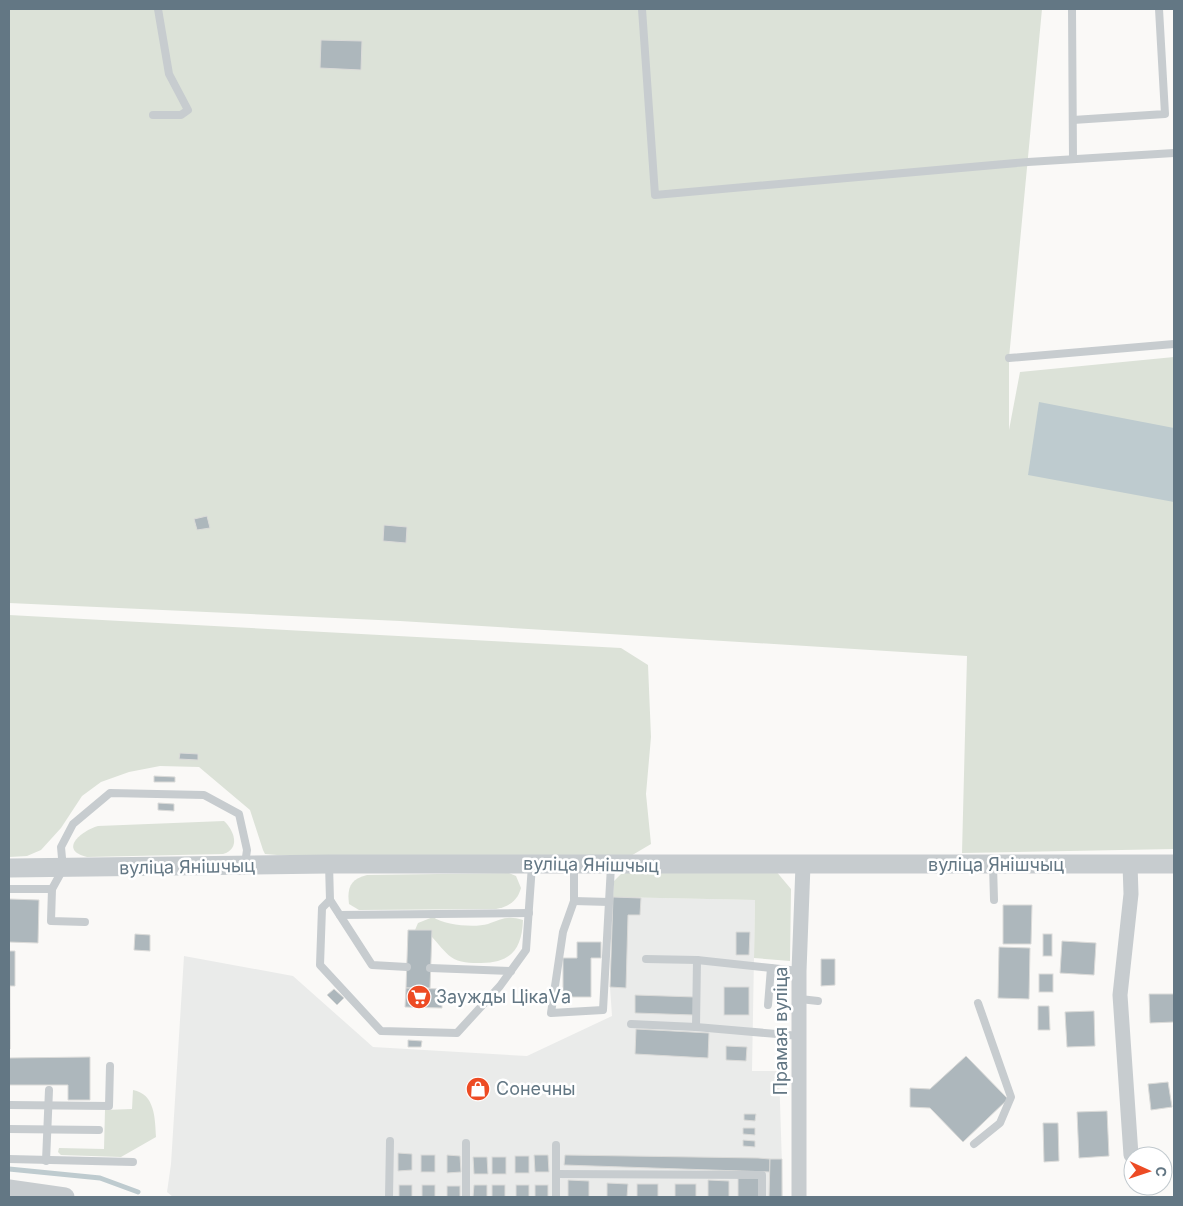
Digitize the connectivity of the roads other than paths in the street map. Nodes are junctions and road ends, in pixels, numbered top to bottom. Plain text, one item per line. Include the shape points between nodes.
1 (158, 9) edge
2 (642, 9) edge
3 (1072, 9) edge
4 (1159, 9) edge
5 (152, 115) dead end
6 (1073, 120) junction
7 (1174, 152) edge
8 (1073, 159) junction
9 (1174, 344) edge
10 (1009, 358) dead end
11 (330, 864) junction
12 (532, 864) junction
13 (1130, 864) junction
14 (1174, 864) edge
15 (574, 865) junction
16 (803, 865) junction
17 (993, 865) junction
18 (245, 866) junction
19 (611, 866) junction
20 (9, 868) edge
21 (63, 869) junction
22 (9, 889) edge
23 (52, 889) junction
24 (330, 900) junction
25 (994, 900) dead end
26 (574, 901) junction
27 (609, 902) junction
28 (529, 913) junction
29 (340, 915) junction
30 (85, 922) dead end
31 (646, 959) dead end
32 (697, 960) junction
33 (407, 966) dead end
34 (430, 968) dead end
35 (771, 968) junction
36 (511, 971) junction
37 (799, 971) junction
38 (800, 999) junction
39 (818, 1001) dead end
40 (978, 1002) dead end
41 (768, 1004) dead end
42 (631, 1024) dead end
43 (696, 1027) junction
44 (800, 1036) junction
45 (110, 1066) dead end
46 (49, 1090) dead end
47 (9, 1105) edge
48 (48, 1105) junction
49 (9, 1129) edge
50 (48, 1129) junction
51 (99, 1130) dead end
52 (390, 1141) dead end
53 (466, 1143) dead end
54 (974, 1144) dead end
55 (556, 1145) dead end
56 (1131, 1146) edge
57 (9, 1158) edge
58 (46, 1161) junction
59 (133, 1162) dead end
60 (556, 1174) junction
61 (9, 1189) edge
62 (65, 1197) edge
63 (389, 1197) edge
64 (466, 1197) edge
65 (556, 1197) edge
66 (762, 1197) edge
67 (799, 1197) edge

1 - 5 lane via 169,74 188,110 181,115
2 - 8 lane via 655,195
3 - 6 lane
4 - 6 lane via 1165,114
6 - 8 lane
7 - 8 lane
9 - 10 lane
11 - 12 street, вуліца Янішчыц
11 - 18 street, вуліца Янішчыц
11 - 24 lane
12 - 15 street, вуліца Янішчыц
12 - 28 lane
13 - 14 street, вуліца Янішчыц
13 - 17 street, вуліца Янішчыц
13 - 56 street via 1131,894 1120,995
15 - 19 street, вуліца Янішчыц
15 - 26 lane
16 - 17 street, вуліца Янішчыц
16 - 19 street, вуліца Янішчыц
16 - 37 street, Прамая вуліца
17 - 25 lane
18 - 21 street, вуліца Янішчыц
18 - 21 lane via 247,850 239,814 204,795 110,793 73,824 61,847
19 - 27 lane
20 - 21 street, вуліца Янішчыц
21 - 23 lane
22 - 23 lane
23 - 30 lane via 51,921
24 - 29 lane
24 - 36 lane via 322,908 320,965 381,1032 457,1033
26 - 27 lane
26 - 27 lane via 563,932 551,1013 603,1010
28 - 29 lane
28 - 36 lane via 526,950
29 - 33 lane via 372,965
31 - 32 lane
32 - 35 lane
32 - 43 lane
34 - 36 lane
35 - 37 lane
35 - 41 lane
37 - 38 street, Прамая вуліца
38 - 39 lane
38 - 44 street, Прамая вуліца
40 - 54 lane via 1011,1097 1000,1123
42 - 43 lane
43 - 44 lane
44 - 67 street, Прамая вуліца
45 - 48 lane via 110,1106
46 - 48 lane
47 - 48 lane
48 - 50 lane
49 - 50 lane
50 - 51 lane
50 - 58 lane
52 - 63 lane
53 - 64 lane
55 - 60 lane
57 - 58 lane
58 - 59 lane
60 - 65 lane
60 - 66 lane via 762,1175
61 - 62 street

